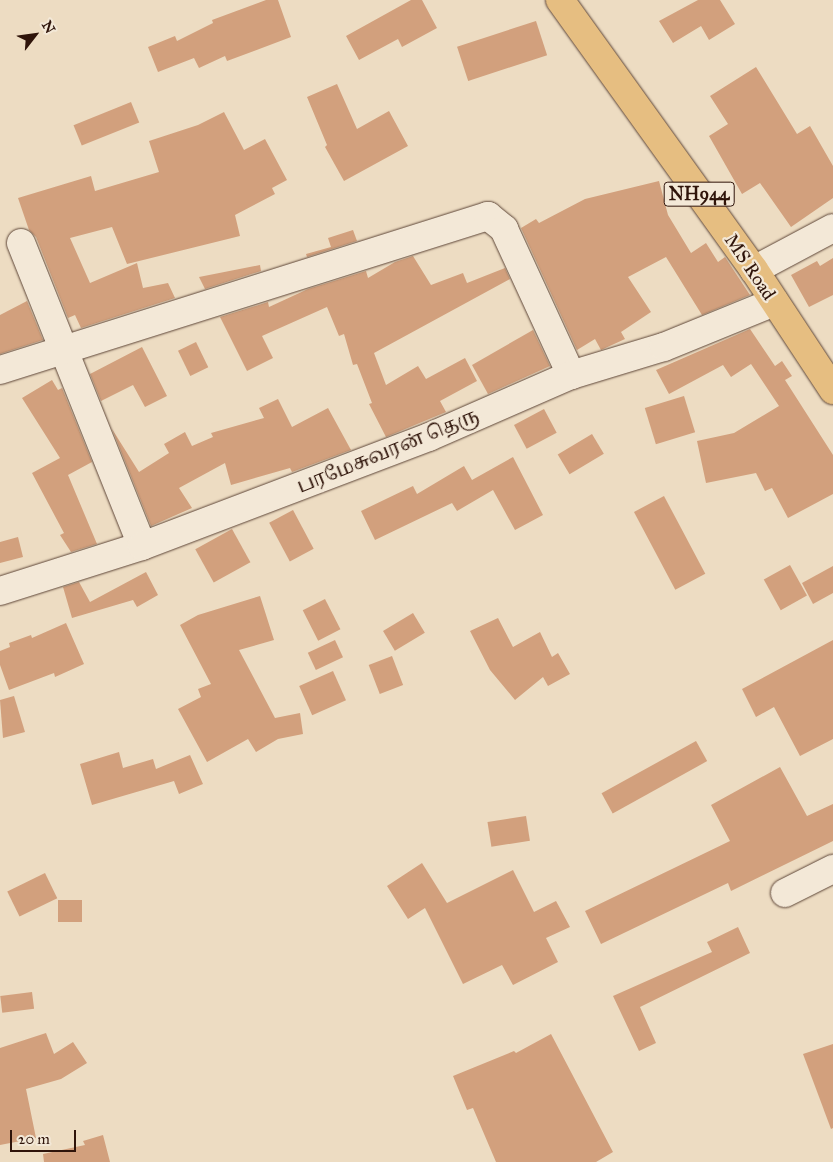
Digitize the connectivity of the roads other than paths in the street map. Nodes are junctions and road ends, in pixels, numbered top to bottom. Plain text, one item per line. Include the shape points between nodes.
1 (560, 0) edge
2 (833, 228) edge
3 (21, 242) dead end
4 (754, 270) junction
5 (774, 302) junction
6 (62, 351) junction
7 (0, 370) edge
8 (571, 375) junction
9 (833, 390) edge
10 (142, 546) junction
11 (0, 591) edge
12 (833, 869) edge
13 (785, 893) dead end

1 - 4 highway, MS Road / NH944
2 - 4 street
3 - 6 street
4 - 5 highway, MS Road / NH944
5 - 8 street, பரமேசுவரன் தெரு via 664,347
5 - 9 highway, MS Road / NH944
6 - 7 street
6 - 8 street via 488,216 504,229
6 - 10 street
8 - 10 street, பரமேசுவரன் தெரு via 429,437
10 - 11 street, பரமேசுவரன் தெரு
12 - 13 street

